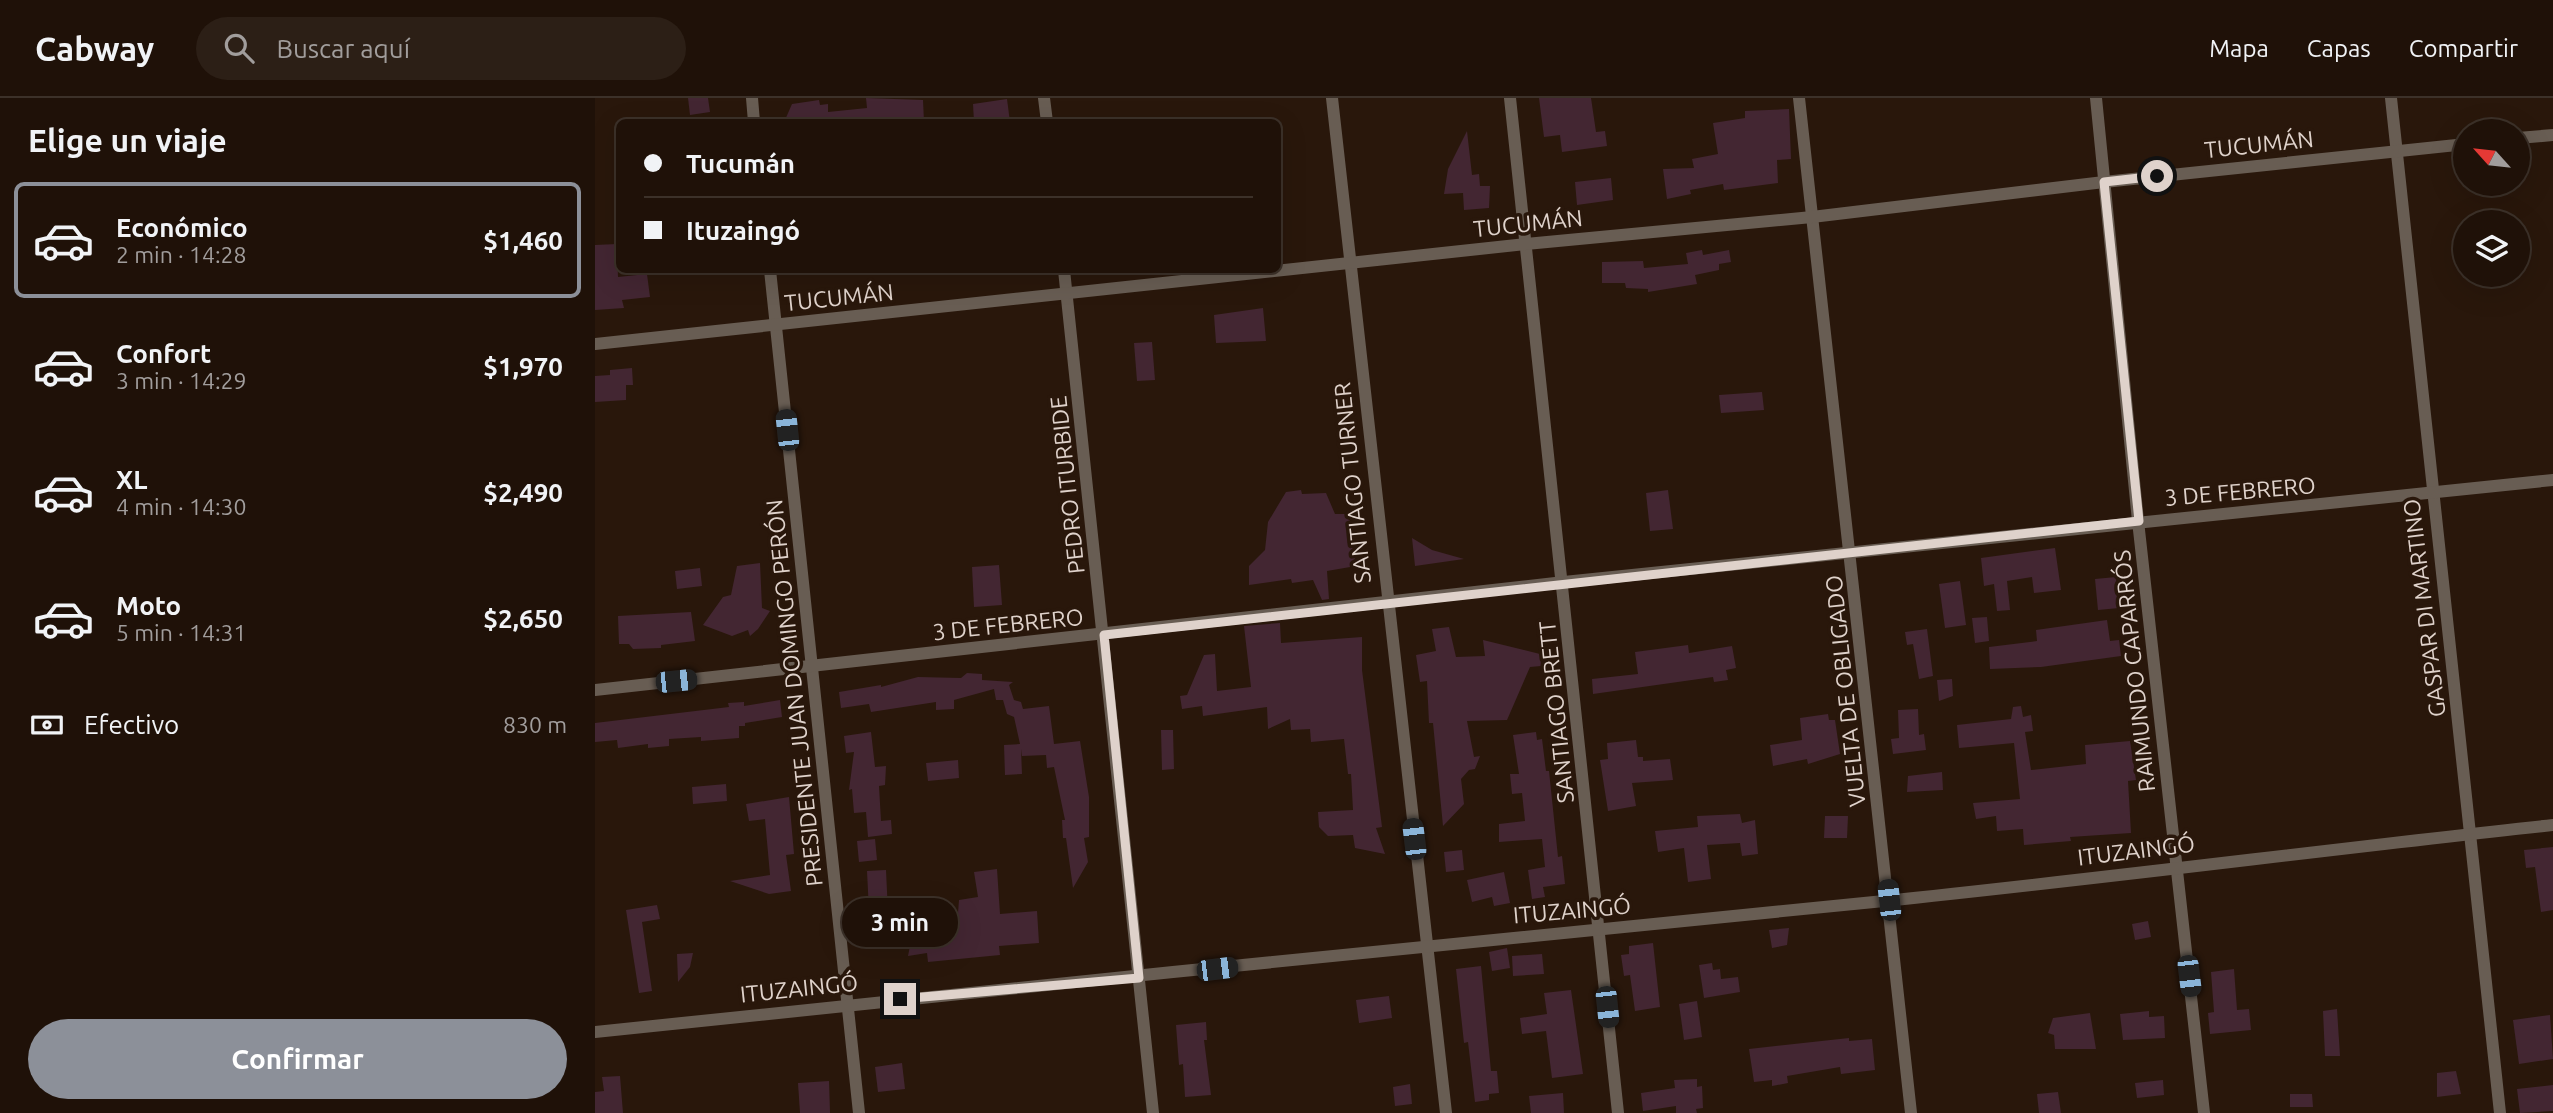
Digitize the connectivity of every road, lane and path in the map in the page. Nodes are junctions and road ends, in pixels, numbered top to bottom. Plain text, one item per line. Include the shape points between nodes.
1 (752, 98) edge
2 (1044, 98) edge
3 (1332, 98) edge
4 (1510, 98) edge
5 (1799, 98) edge
6 (2096, 98) edge
7 (2391, 98) edge
8 (754, 119) edge
9 (1047, 119) edge
10 (2553, 135) edge
11 (2531, 137) edge
12 (2453, 145) edge
13 (2396, 151) junction
14 (2104, 182) junction
15 (1812, 217) junction
16 (1526, 244) junction
17 (1350, 263) junction
18 (1281, 270) edge
19 (770, 273) edge
20 (1064, 273) edge
21 (1256, 273) edge
22 (1067, 293) junction
23 (776, 324) junction
24 (595, 344) edge
25 (2553, 480) edge
26 (2432, 494) junction
27 (2139, 521) junction
28 (1851, 553) junction
29 (1564, 582) junction
30 (1386, 602) junction
31 (1104, 635) junction
32 (812, 666) junction
33 (595, 690) edge
34 (2553, 825) edge
35 (2471, 834) junction
36 (2176, 866) junction
37 (1889, 900) junction
38 (1598, 928) junction
39 (1427, 945) junction
40 (1139, 978) junction
41 (847, 1004) junction
42 (595, 1032) edge
43 (859, 1113) edge
44 (1153, 1113) edge
45 (1446, 1113) edge
46 (1618, 1113) edge
47 (1911, 1113) edge
48 (2204, 1113) edge
49 (2501, 1113) edge

1 - 8 street
2 - 9 street
3 - 17 street, SANTIAGO TURNER
4 - 16 street, SANTIAGO BRETT
5 - 15 street, VUELTA DE OBLIGADO
6 - 14 street, RAIMUNDO CAPARRÓS
7 - 13 street, GASPAR DI MARTINO
10 - 11 street
12 - 13 street, TUCUMÁN
13 - 14 street, TUCUMÁN
13 - 26 street, GASPAR DI MARTINO
14 - 15 street, TUCUMÁN
14 - 27 street, RAIMUNDO CAPARRÓS
15 - 16 street, TUCUMÁN
15 - 28 street, VUELTA DE OBLIGADO
16 - 17 street, TUCUMÁN
16 - 29 street, SANTIAGO BRETT
17 - 18 street, TUCUMÁN
17 - 30 street, SANTIAGO TURNER
19 - 23 street, PRESIDENTE JUAN DOMINGO PERÓN
20 - 22 street, PEDRO ITURBIDE
21 - 22 street, TUCUMÁN
22 - 23 street, TUCUMÁN
22 - 31 street, PEDRO ITURBIDE
23 - 24 street, TUCUMÁN
23 - 32 street, PRESIDENTE JUAN DOMINGO PERÓN
25 - 26 street, 3 DE FEBRERO
26 - 27 street, 3 DE FEBRERO
26 - 35 street, GASPAR DI MARTINO
27 - 28 street, 3 DE FEBRERO
27 - 36 street, RAIMUNDO CAPARRÓS
28 - 29 street, 3 DE FEBRERO
28 - 37 street, VUELTA DE OBLIGADO
29 - 30 street, 3 DE FEBRERO
29 - 38 street, SANTIAGO BRETT
30 - 31 street, 3 DE FEBRERO
30 - 39 street, SANTIAGO TURNER
31 - 32 street, 3 DE FEBRERO
31 - 40 street, PEDRO ITURBIDE
32 - 33 street, 3 DE FEBRERO
32 - 41 street, PRESIDENTE JUAN DOMINGO PERÓN
34 - 35 street, ITUZAINGÓ
35 - 36 street, ITUZAINGÓ
35 - 49 street, GASPAR DI MARTINO
36 - 37 street, ITUZAINGÓ
36 - 48 street, RAIMUNDO CAPARRÓS
37 - 38 street, ITUZAINGÓ
37 - 47 street, VUELTA DE OBLIGADO
38 - 39 street, ITUZAINGÓ
38 - 46 street, SANTIAGO BRETT
39 - 40 street, ITUZAINGÓ
39 - 45 street, SANTIAGO TURNER
40 - 41 street, ITUZAINGÓ
40 - 44 street, PEDRO ITURBIDE
41 - 42 street, ITUZAINGÓ
41 - 43 street, PRESIDENTE JUAN DOMINGO PERÓN

